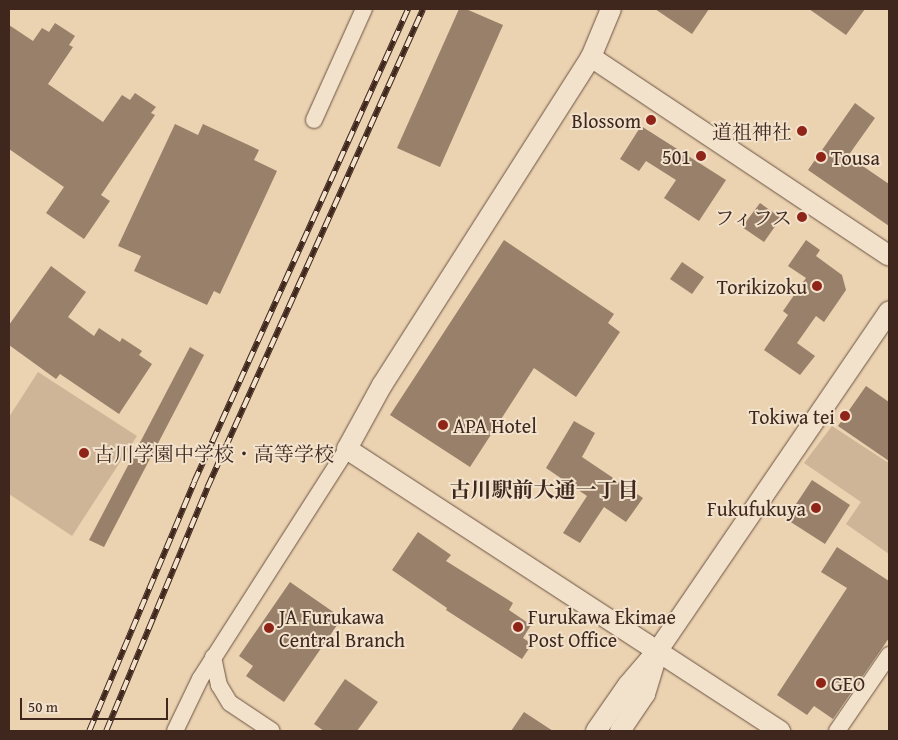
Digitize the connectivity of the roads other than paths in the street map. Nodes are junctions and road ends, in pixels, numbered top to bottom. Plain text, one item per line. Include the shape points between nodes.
1 (364, 9) edge
2 (612, 9) edge
3 (591, 57) junction
4 (314, 120) dead end
5 (889, 256) edge
6 (889, 311) edge
7 (347, 449) junction
8 (658, 650) junction
9 (889, 655) edge
10 (214, 657) junction
11 (175, 731) edge
12 (272, 731) edge
13 (596, 731) edge
14 (620, 731) edge
15 (780, 731) edge
16 (837, 731) edge

1 - 4 street
2 - 3 street
3 - 5 street
3 - 7 street via 382,386
6 - 8 street
7 - 8 street
7 - 10 street
8 - 13 street via 628,685
8 - 14 street via 645,694
8 - 15 street
9 - 16 street
10 - 11 street via 200,678
10 - 12 street via 219,685 230,703

